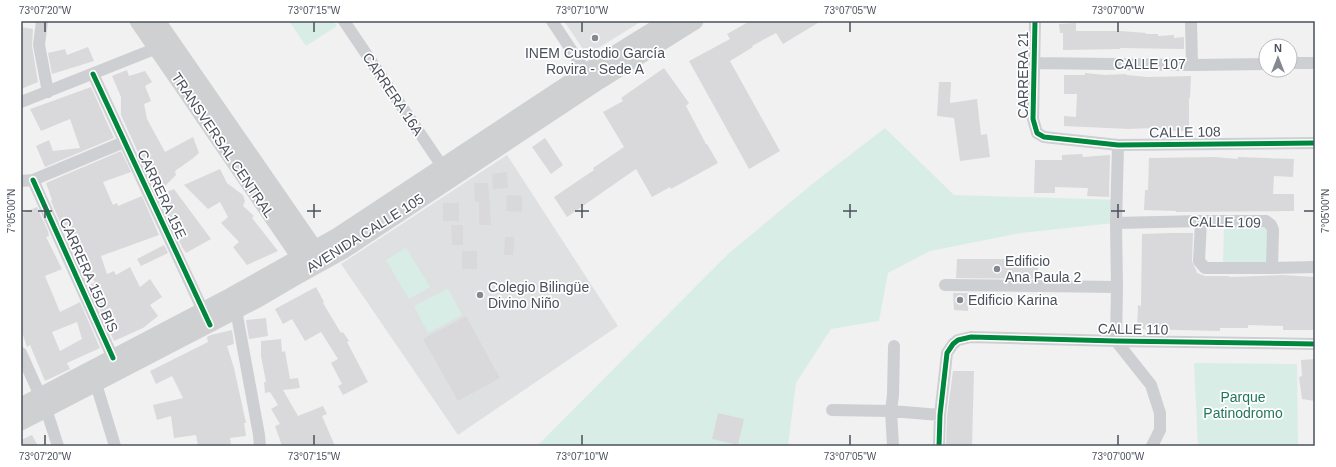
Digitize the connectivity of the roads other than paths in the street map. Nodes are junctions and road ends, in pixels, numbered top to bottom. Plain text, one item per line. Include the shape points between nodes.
1 (42, 21) edge
2 (138, 21) edge
3 (158, 21) edge
4 (344, 21) edge
5 (552, 21) edge
6 (668, 21) edge
7 (695, 21) edge
8 (1035, 21) edge
9 (1192, 21) edge
10 (157, 48) junction
11 (1034, 63) junction
12 (1298, 63) edge
13 (1315, 63) edge
14 (1258, 64) edge
15 (1192, 65) junction
16 (586, 72) junction
17 (93, 74) junction
18 (48, 92) junction
19 (21, 102) edge
20 (1056, 138) joint
21 (124, 142) junction
22 (1315, 143) edge
23 (1118, 145) junction
24 (442, 166) junction
25 (34, 180) junction
26 (21, 181) edge
27 (1201, 221) junction
28 (1116, 222) junction
29 (312, 259) junction
30 (1315, 267) edge
31 (1272, 268) junction
32 (945, 285) dead end
33 (1117, 287) junction
34 (234, 303) junction
35 (207, 318) junction
36 (1116, 341) junction
37 (1315, 344) edge
38 (894, 346) dead end
39 (21, 353) edge
40 (113, 358) junction
41 (96, 384) junction
42 (43, 403) junction
43 (21, 406) edge
44 (832, 410) dead end
45 (891, 411) junction
46 (940, 415) junction
47 (21, 422) edge
48 (58, 446) edge
49 (115, 446) edge
50 (260, 446) edge
51 (893, 446) edge
52 (939, 446) edge
53 (1152, 446) edge

1 - 18 street via 39,45
2 - 10 main road, TRANSVERSAL CENTRAL
3 - 29 main road, TRANSVERSAL CENTRAL
4 - 24 street, CARRERA 16A
5 - 16 street
6 - 16 main road, AVENIDA CALLE 105
7 - 29 main road, AVENIDA CALLE 105 via 593,85 353,244
8 - 11 street, CARRERA 21
9 - 15 street
10 - 17 street
10 - 29 main road, TRANSVERSAL CENTRAL
11 - 15 street, CALLE 107
11 - 20 street, CARRERA 21 via 1033,119 1037,133 1044,137
12 - 13 street
14 - 15 street, CALLE 107
16 - 24 main road, AVENIDA CALLE 105
17 - 18 street
17 - 21 street, CARRERA 15E
18 - 19 street
20 - 23 street, CALLE 108
21 - 25 street
21 - 35 street, CARRERA 15E
22 - 23 street, CALLE 108
23 - 28 street
24 - 29 main road, AVENIDA CALLE 105 via 348,229
25 - 26 street
25 - 40 street, CARRERA 15D BIS
27 - 28 street, CALLE 109
27 - 31 street, CALLE 109 via 1266,221 1273,230
27 - 31 street via 1198,261 1205,268
28 - 33 street
29 - 34 main road, AVENIDA CALLE 105
30 - 31 street
32 - 33 street
33 - 36 street
34 - 35 main road, AVENIDA CALLE 105
34 - 50 street
35 - 40 main road, AVENIDA CALLE 105
35 - 41 main road, AVENIDA CALLE 105
36 - 37 street, CALLE 110
36 - 46 street, CALLE 110 via 971,337 958,340 947,353
36 - 53 street via 1151,385 1160,413 1160,430
38 - 45 street
39 - 42 street
40 - 42 main road, AVENIDA CALLE 105
41 - 42 main road, AVENIDA CALLE 105
41 - 49 street
42 - 43 main road, AVENIDA CALLE 105
42 - 47 main road, AVENIDA CALLE 105
42 - 48 street
44 - 45 street
45 - 46 street
45 - 51 street
46 - 52 street

